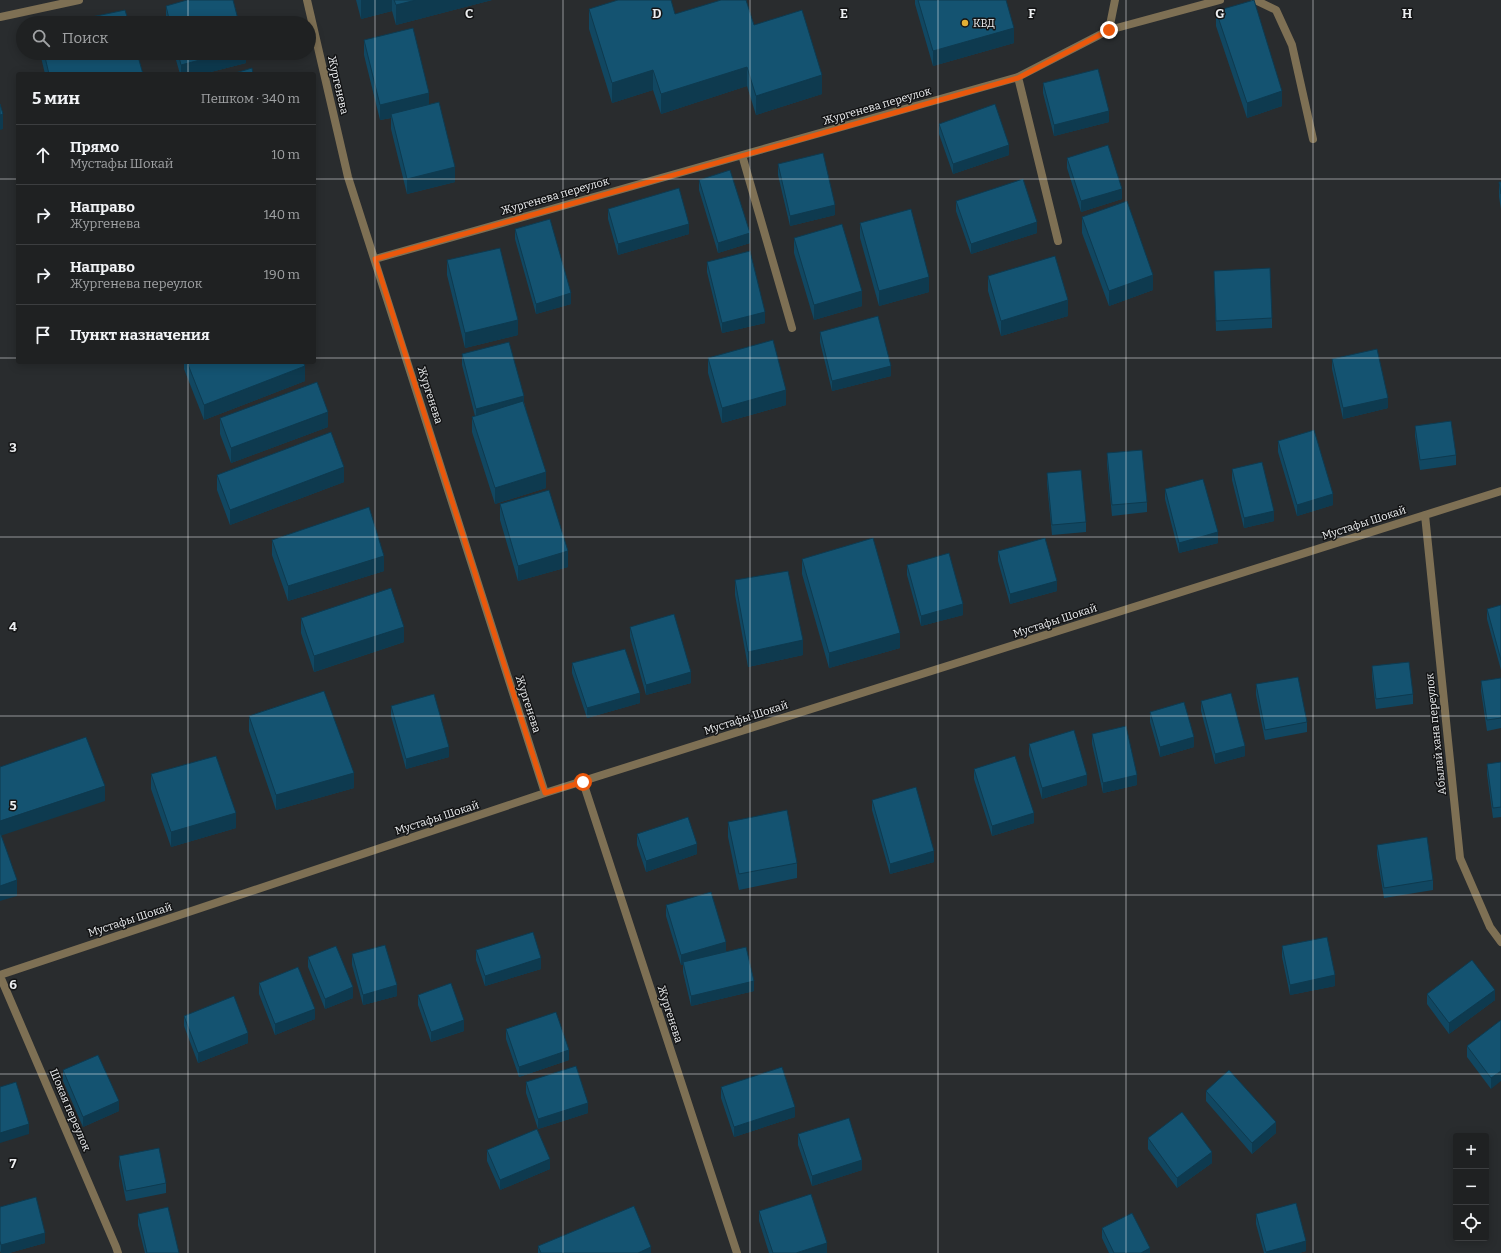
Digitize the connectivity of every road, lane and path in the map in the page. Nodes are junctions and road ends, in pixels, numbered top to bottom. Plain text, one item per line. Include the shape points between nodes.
1 (79, 0) edge
2 (307, 0) edge
3 (1115, 0) edge
4 (1220, 0) edge
5 (1255, 0) edge
6 (311, 16) edge
7 (0, 17) edge
8 (1109, 30) junction
9 (316, 39) edge
10 (1018, 78) junction
11 (1313, 139) dead end
12 (742, 155) junction
13 (1058, 241) dead end
14 (375, 259) junction
15 (792, 328) dead end
16 (1501, 491) edge
17 (1425, 515) junction
18 (583, 782) junction
19 (545, 793) junction
20 (1501, 942) edge
21 (0, 975) edge
22 (118, 1253) edge
23 (737, 1253) edge

1 - 7 street
2 - 6 street, Жургенева
3 - 8 street
4 - 8 street, Жургенева переулок
5 - 11 street via 1276,10 1292,45
8 - 10 street, Жургенева переулок
9 - 14 street, Жургенева via 348,177
10 - 12 street, Жургенева переулок
10 - 13 street
12 - 14 street, Жургенева переулок
12 - 15 street
14 - 19 street, Жургенева
16 - 17 street, Мустафы Шокай
17 - 18 street, Мустафы Шокай
17 - 20 street, Абылай хана переулок via 1460,858 1490,928
18 - 19 street, Мустафы Шокай
18 - 23 street, Жургенева
19 - 21 street, Мустафы Шокай
21 - 22 street, Шокая переулок

